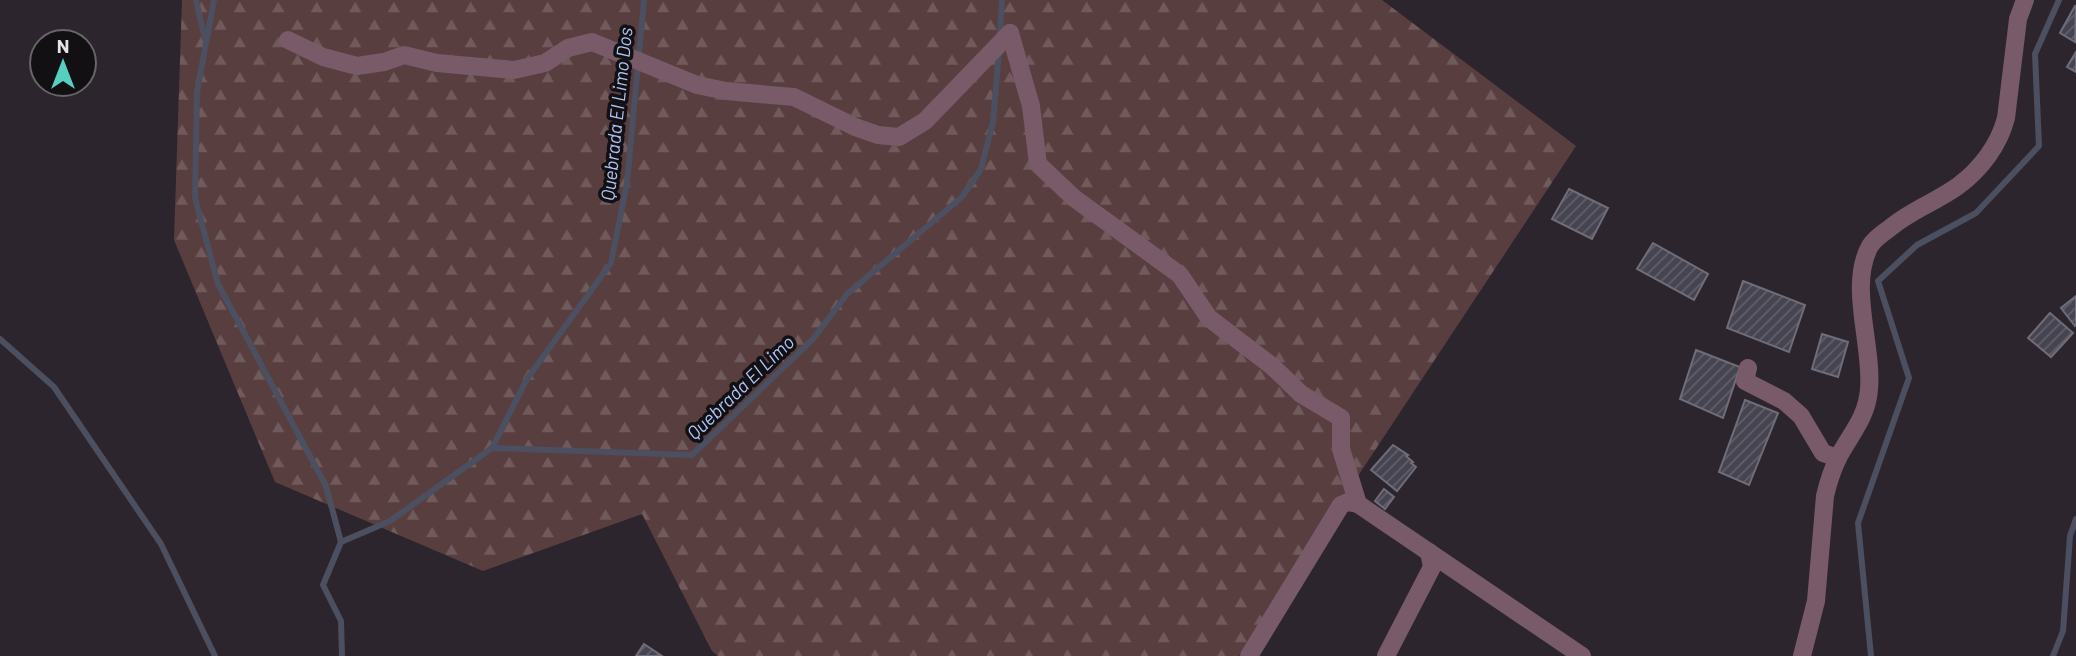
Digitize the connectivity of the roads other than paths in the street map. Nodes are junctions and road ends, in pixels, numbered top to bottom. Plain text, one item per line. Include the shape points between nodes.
1 (2025, 0) edge
2 (288, 40) dead end
3 (1748, 368) dead end
4 (1838, 458) junction
5 (1357, 504) junction
6 (1429, 552) junction
7 (1249, 656) edge
8 (1386, 656) edge
9 (1582, 656) edge
10 (1802, 656) edge

1 - 4 street via 2018,19 2006,118 1994,148 1956,187 1905,215 1877,238 1864,263 1861,285 1870,386 1866,410
2 - 5 street via 323,57 357,66 404,55 514,70 545,63 568,48 592,42 697,85 794,97 855,127 900,137 925,121 1010,33 1031,106 1038,164 1074,198 1180,275 1209,318 1301,394 1341,418 1341,449
3 - 4 street via 1745,381 1784,401 1801,416 1823,453
4 - 10 street via 1825,496 1816,601
5 - 6 street
5 - 7 street via 1341,505
6 - 8 street via 1432,567
6 - 9 street

